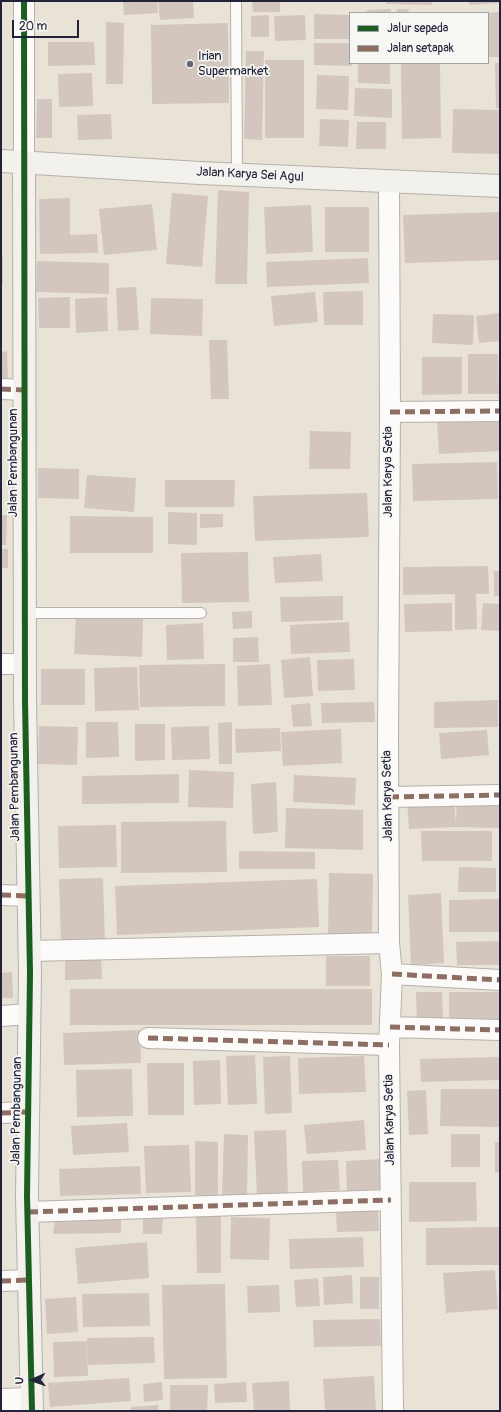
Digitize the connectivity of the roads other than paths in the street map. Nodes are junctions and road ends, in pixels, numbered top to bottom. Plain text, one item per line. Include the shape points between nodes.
1 (24, 1) edge
2 (236, 1) edge
3 (1, 161) edge
4 (24, 163) junction
5 (236, 174) junction
6 (389, 182) junction
7 (500, 186) edge
8 (1, 389) edge
9 (25, 390) junction
10 (500, 411) edge
11 (390, 412) junction
12 (202, 613) dead end
13 (25, 614) junction
14 (1, 664) edge
15 (25, 664) junction
16 (500, 796) edge
17 (389, 797) junction
18 (1, 895) edge
19 (28, 896) junction
20 (389, 943) junction
21 (29, 950) junction
22 (392, 974) junction
23 (500, 980) edge
24 (29, 1014) junction
25 (1, 1016) edge
26 (500, 1030) edge
27 (390, 1036) junction
28 (148, 1038) dead end
29 (28, 1112) junction
30 (1, 1113) edge
31 (391, 1200) junction
32 (28, 1212) junction
33 (29, 1280) junction
34 (1, 1281) edge
35 (1, 1394) edge
36 (32, 1403) edge
37 (1, 1406) edge
38 (393, 1411) edge

1 - 4 street
2 - 5 lane
3 - 4 street, Jalan Karya Sei Agul
4 - 5 street, Jalan Karya Sei Agul
4 - 9 street, Jalan Pembangunan
5 - 6 street, Jalan Karya Sei Agul
6 - 7 street, Jalan Karya Sei Agul
6 - 11 street, Jalan Karya Setia
8 - 9 street
9 - 13 street, Jalan Pembangunan
10 - 11 street
11 - 17 street, Jalan Karya Setia
12 - 13 lane
13 - 15 street, Jalan Pembangunan
14 - 15 street
15 - 19 street, Jalan Pembangunan
16 - 17 street
17 - 20 street, Jalan Karya Setia
18 - 19 street
19 - 21 street, Jalan Pembangunan
20 - 21 street
20 - 22 street, Jalan Karya Setia
21 - 24 street, Jalan Pembangunan
22 - 23 street
22 - 27 street, Jalan Karya Setia
24 - 25 street
24 - 29 street, Jalan Pembangunan
26 - 27 street
27 - 28 street
27 - 31 street, Jalan Karya Setia
29 - 30 street
29 - 32 street, Jalan Pembangunan
31 - 32 street
31 - 38 street, Jalan Karya Setia
32 - 33 street, Jalan Pembangunan
33 - 34 street
33 - 36 street, Jalan Pembangunan
35 - 36 lane
36 - 37 street

